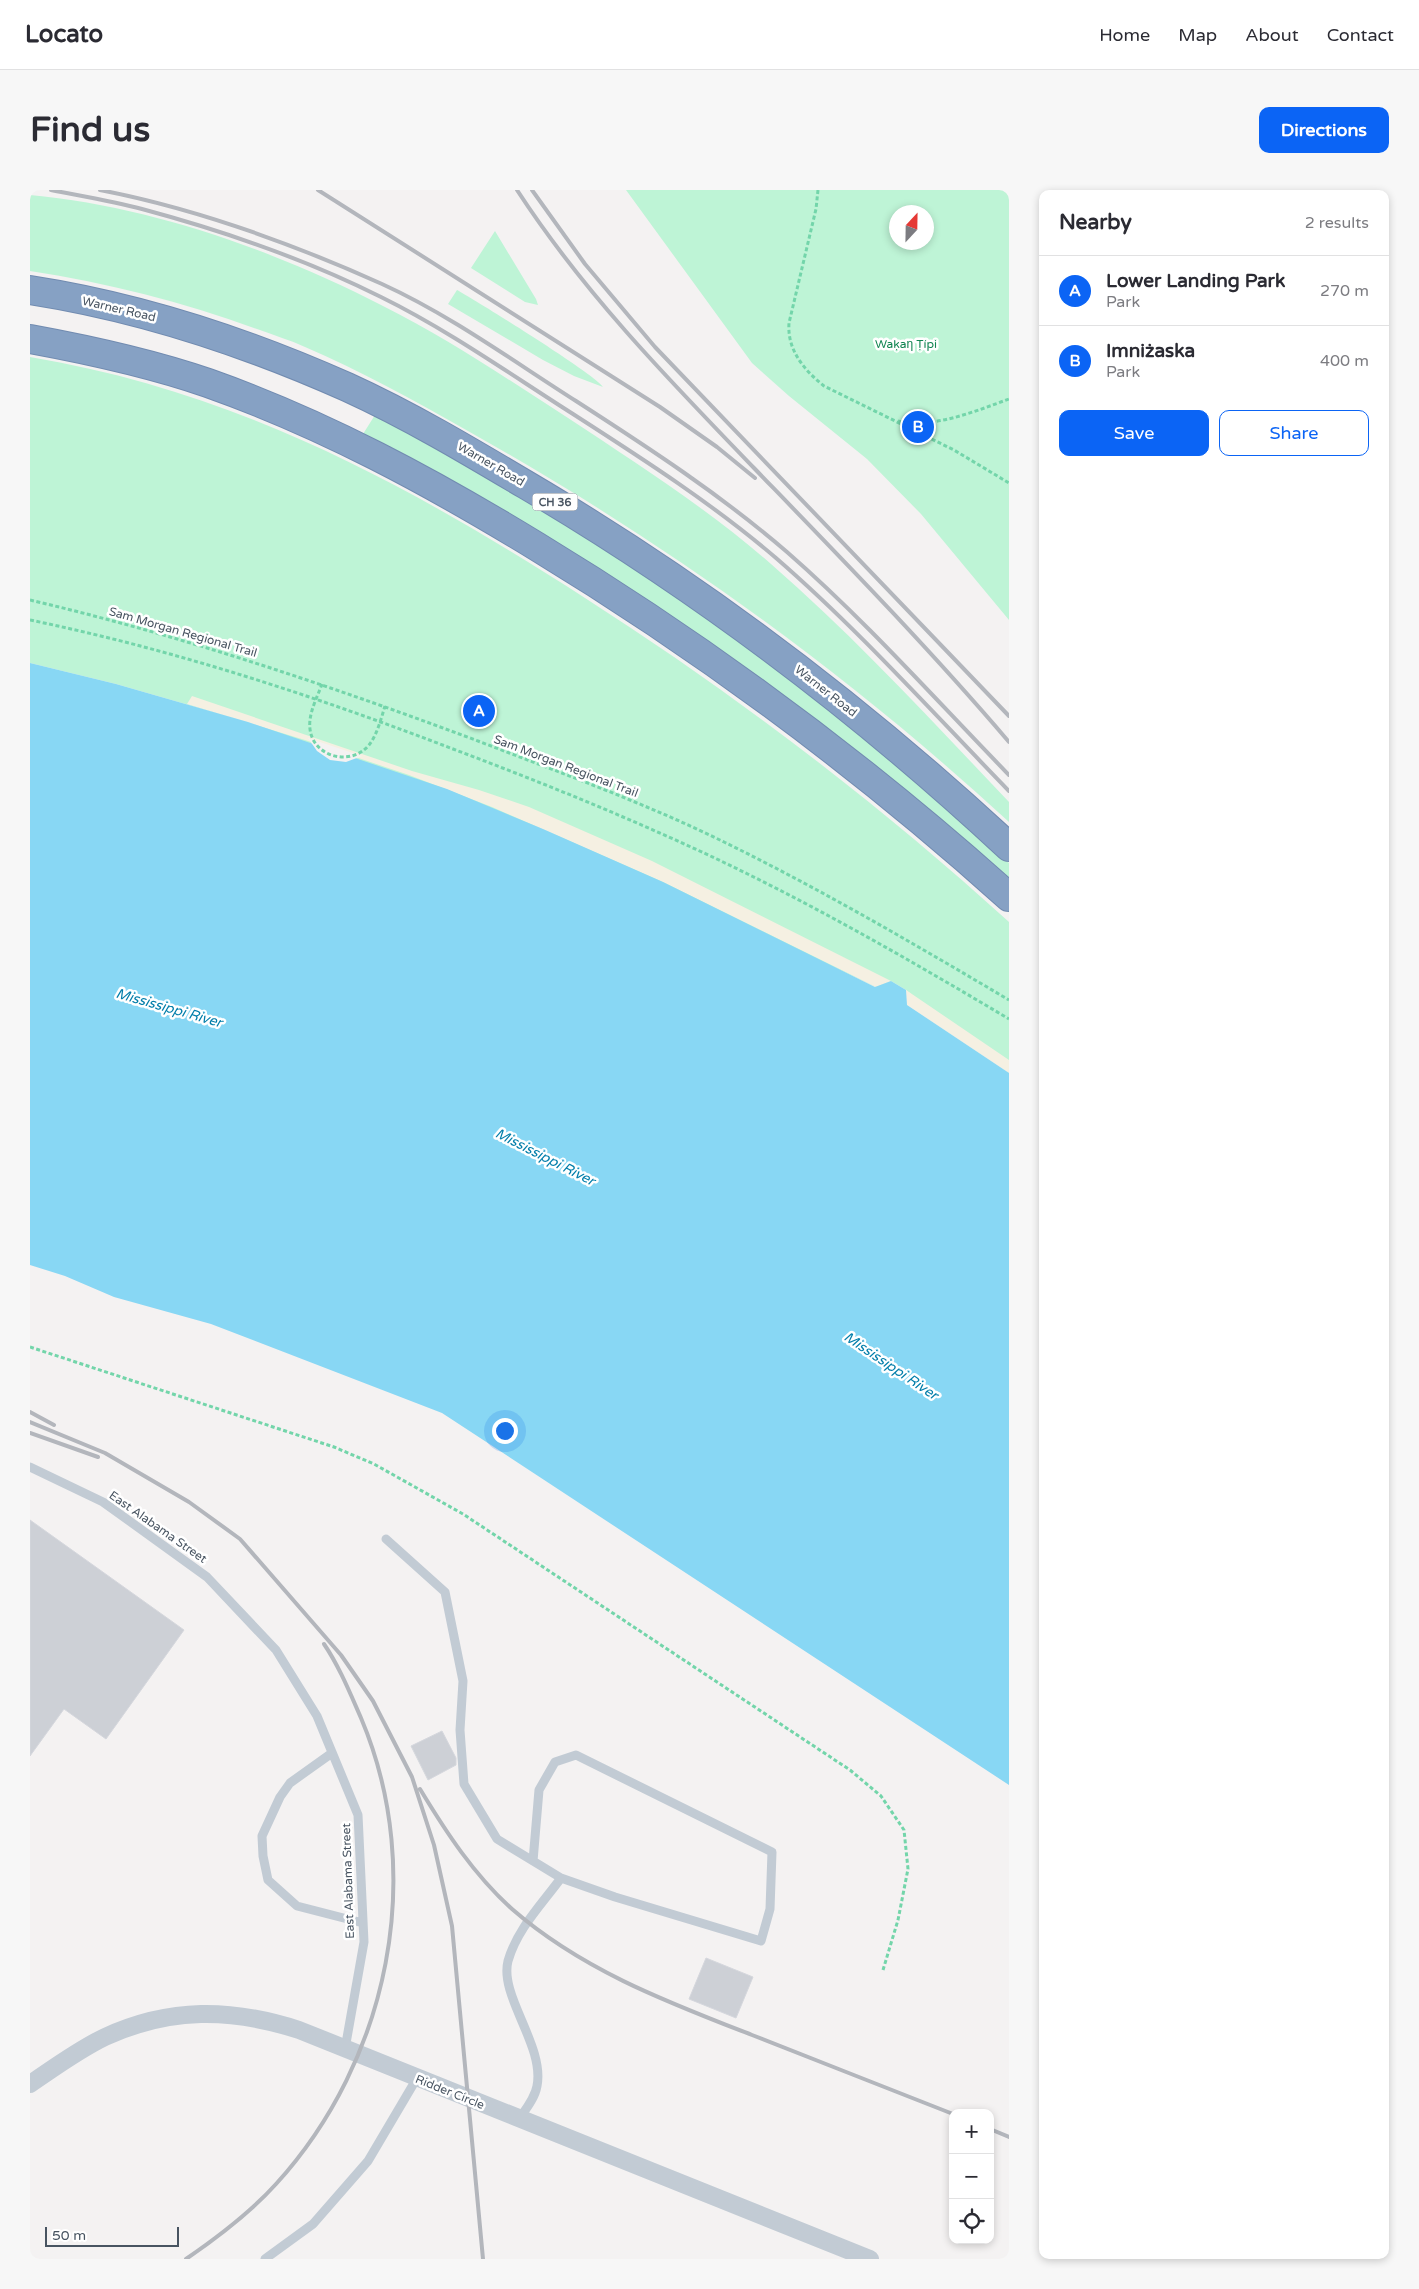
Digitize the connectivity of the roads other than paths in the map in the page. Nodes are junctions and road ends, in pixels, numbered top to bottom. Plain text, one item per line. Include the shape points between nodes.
1 (30, 290) edge
2 (30, 338) edge
3 (1009, 847) edge
4 (1009, 897) edge
5 (30, 1467) edge
6 (386, 1539) dead end
7 (332, 1753) junction
8 (533, 1861) junction
9 (561, 1878) junction
10 (363, 1923) junction
11 (345, 2049) junction
12 (417, 2078) junction
13 (30, 2084) edge
14 (519, 2119) junction
15 (264, 2259) edge
16 (870, 2259) edge

1 - 3 highway, Warner Road / CH 36 via 152,316 281,359 385,406 488,462 641,557 768,646 896,747
2 - 4 highway via 87,349 205,382 344,439 455,498 598,584 732,675 862,773
5 - 7 lane, East Alabama Street via 103,1502 207,1578 276,1650 317,1716
6 - 8 lane via 445,1592 463,1681 460,1730 464,1784 498,1839
7 - 10 lane, East Alabama Street via 358,1815
7 - 10 lane via 290,1783 280,1796 262,1836 263,1856 268,1880 297,1906
8 - 9 lane
8 - 9 lane via 539,1790 556,1762 576,1755 772,1852 770,1909 761,1941
9 - 14 lane via 523,1928 508,1962 509,1984 536,2061 536,2091
10 - 11 lane, East Alabama Street via 364,1942
11 - 12 street, Ridder Circle
11 - 13 street, Ridder Circle via 273,2021 205,2012 166,2017 104,2038
12 - 14 street, Ridder Circle
12 - 15 lane via 368,2161 313,2224
14 - 16 street, Ridder Circle

